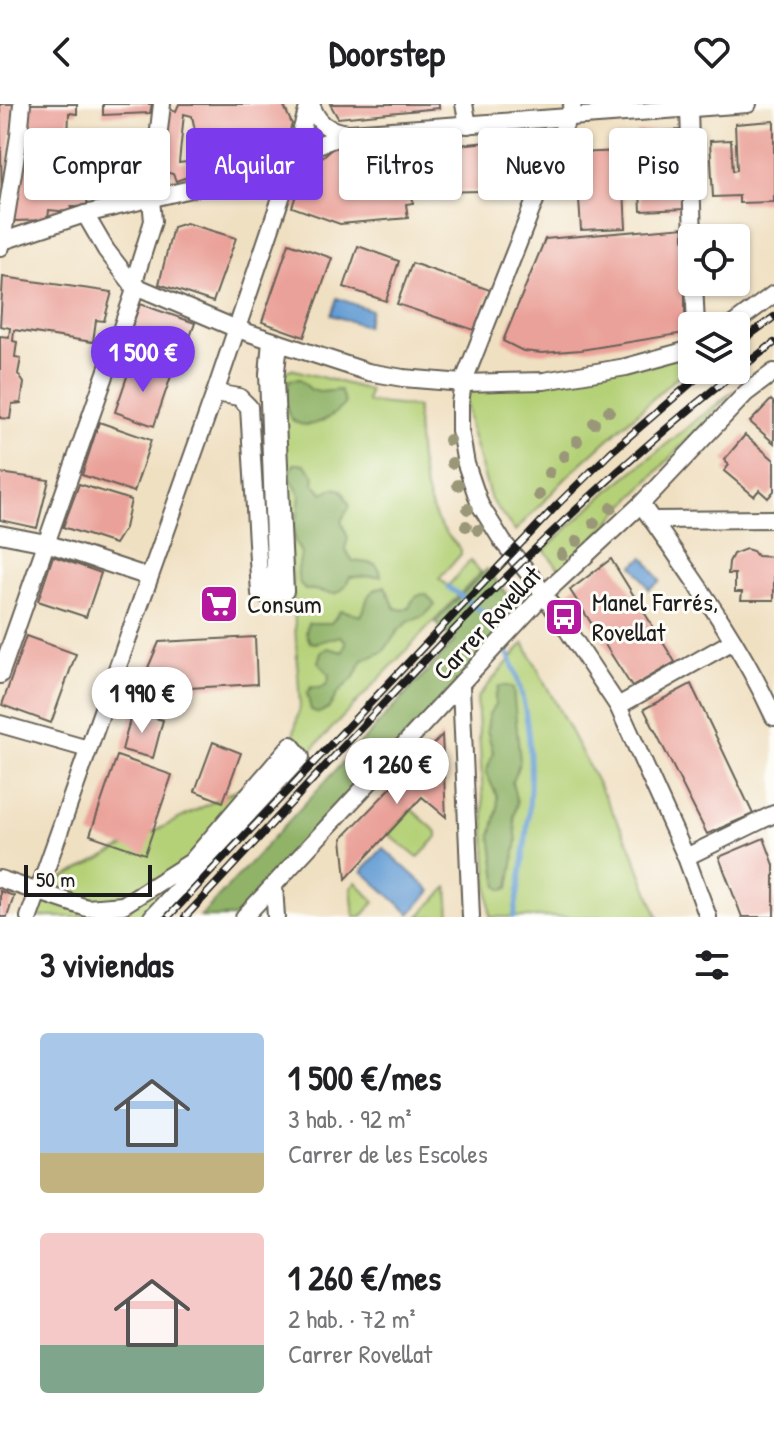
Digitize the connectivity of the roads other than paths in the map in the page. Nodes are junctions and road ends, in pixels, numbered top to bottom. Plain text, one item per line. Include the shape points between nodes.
1 (22, 104) edge
2 (162, 104) edge
3 (464, 104) edge
4 (748, 104) edge
5 (305, 107) edge
6 (689, 109) junction
7 (572, 110) edge
8 (468, 125) junction
9 (159, 128) edge
10 (300, 128) edge
11 (424, 128) edge
12 (339, 132) edge
13 (147, 200) edge
14 (151, 200) edge
15 (280, 200) edge
16 (85, 214) junction
17 (693, 224) edge
18 (1, 244) edge
19 (133, 285) junction
20 (768, 299) edge
21 (750, 312) edge
22 (237, 329) junction
23 (272, 341) junction
24 (678, 353) edge
25 (774, 372) edge
26 (463, 383) junction
27 (215, 393) junction
28 (271, 484) junction
29 (255, 493) junction
30 (641, 504) junction
31 (774, 519) edge
32 (652, 520) junction
33 (0, 534) edge
34 (46, 543) junction
35 (149, 577) junction
36 (543, 595) junction
37 (733, 641) junction
38 (0, 675) edge
39 (461, 686) junction
40 (618, 706) junction
41 (774, 717) edge
42 (0, 724) edge
43 (88, 749) junction
44 (774, 814) edge
45 (686, 857) junction
46 (0, 879) edge
47 (274, 886) junction
48 (37, 891) junction
49 (29, 917) edge
50 (152, 917) edge
51 (244, 917) edge
52 (276, 917) edge
53 (471, 917) edge
54 (708, 917) edge

1 - 18 street
2 - 9 street
3 - 8 street
4 - 6 street
5 - 10 street
5 - 12 street via 321,124
6 - 7 street
6 - 17 street
7 - 8 street
7 - 26 street
8 - 11 street
13 - 16 street
14 - 19 street via 153,221
15 - 22 street
16 - 18 street
16 - 19 street
19 - 22 street
19 - 34 street
20 - 21 street
22 - 23 street
22 - 27 street
23 - 26 street via 368,372
23 - 28 street
23 - 28 street via 279,551
23 - 29 street via 258,376 262,466
24 - 26 street via 544,381
25 - 30 street, Carrer Rovellat via 746,393
26 - 36 street via 460,430 480,505
27 - 29 street via 239,397 249,407
27 - 35 street
28 - 29 street via 263,504 268,594 260,594
30 - 32 street
30 - 36 street, Carrer Rovellat
31 - 32 street
32 - 37 street
33 - 34 street
34 - 35 street
34 - 38 street
35 - 43 street
36 - 39 street, Carrer Rovellat
36 - 40 street
37 - 40 street
37 - 41 street
39 - 47 street, Carrer Rovellat
39 - 53 street
40 - 45 street
42 - 43 street
43 - 48 street
44 - 45 street
45 - 54 street
46 - 48 street
47 - 51 street, Carrer Rovellat
47 - 52 street
48 - 49 street
48 - 50 street via 87,908 123,905 191,862 291,745 301,757

